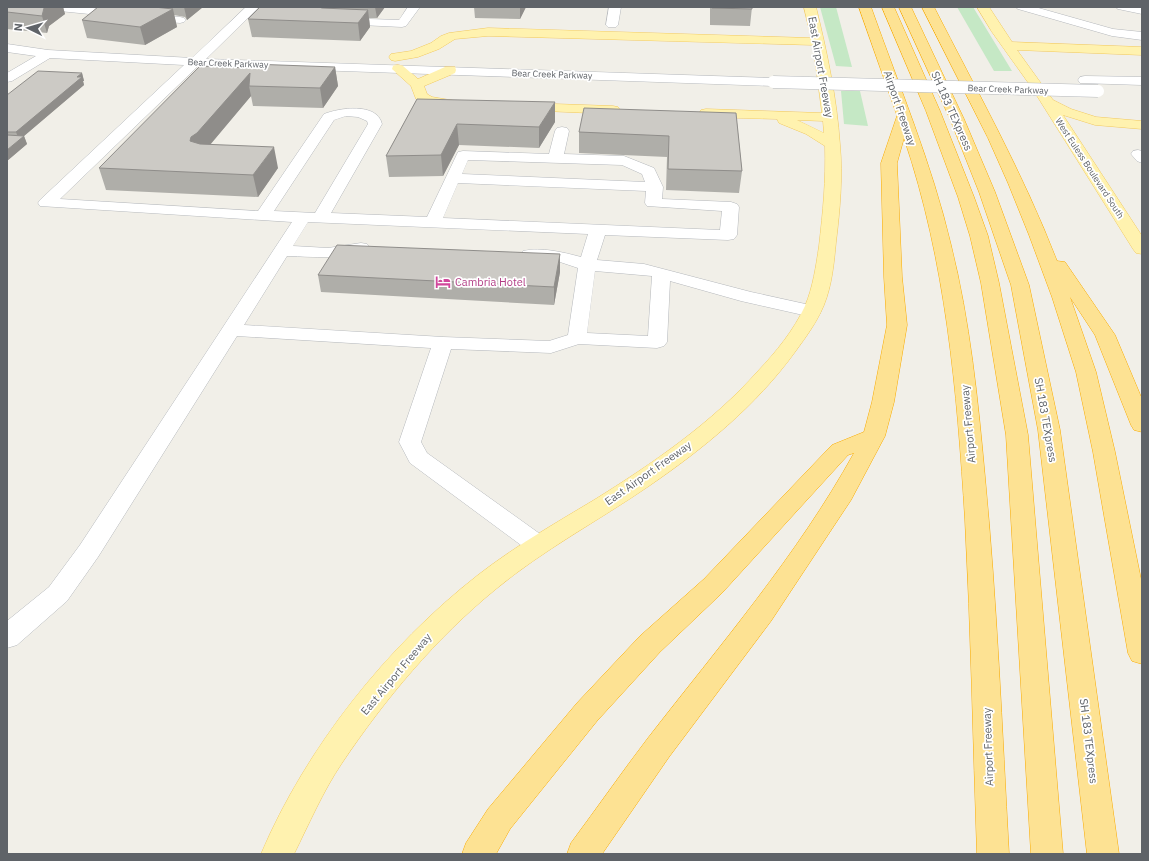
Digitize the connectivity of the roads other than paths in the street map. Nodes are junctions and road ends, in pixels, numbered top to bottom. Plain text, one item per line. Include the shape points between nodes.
1 (49, 7) edge
2 (136, 7) edge
3 (253, 7) edge
4 (414, 7) edge
5 (615, 7) edge
6 (810, 7) edge
7 (865, 7) edge
8 (888, 7) edge
9 (905, 7) edge
10 (928, 7) edge
11 (983, 7) edge
12 (1022, 7) edge
13 (1122, 7) edge
14 (1142, 11) edge
15 (125, 15) junction
16 (180, 20) dead end
17 (325, 21) edge
18 (815, 24) junction
19 (612, 25) dead end
20 (998, 32) junction
21 (1142, 36) edge
22 (7, 38) edge
23 (761, 40) junction
24 (818, 42) junction
25 (435, 46) junction
26 (1008, 46) junction
27 (7, 48) edge
28 (1070, 48) junction
29 (1142, 51) edge
30 (447, 53) dead end
31 (48, 54) junction
32 (200, 57) junction
33 (481, 60) dead end
34 (1019, 61) junction
35 (822, 62) junction
36 (397, 63) junction
37 (450, 70) junction
38 (809, 70) dead end
39 (833, 70) dead end
40 (872, 72) dead end
41 (7, 78) edge
42 (1142, 81) edge
43 (417, 84) junction
44 (1142, 93) edge
45 (1048, 103) junction
46 (821, 104) junction
47 (473, 105) edge
48 (511, 106) edge
49 (629, 110) edge
50 (691, 112) edge
51 (762, 115) junction
52 (904, 116) junction
53 (1060, 123) junction
54 (1142, 126) edge
55 (562, 131) dead end
56 (833, 145) junction
57 (1079, 152) junction
58 (1142, 154) edge
59 (556, 158) junction
60 (1142, 158) edge
61 (283, 162) dead end
62 (298, 163) junction
63 (452, 178) junction
64 (654, 195) junction
65 (263, 216) junction
66 (312, 217) junction
67 (433, 222) junction
68 (598, 229) junction
69 (649, 231) junction
70 (1038, 235) junction
71 (375, 248) edge
72 (1142, 249) edge
73 (282, 250) junction
74 (510, 254) edge
75 (588, 265) junction
76 (661, 273) junction
77 (812, 311) junction
78 (232, 330) junction
79 (577, 338) junction
80 (443, 343) junction
81 (1142, 425) edge
82 (874, 436) junction
83 (538, 545) junction
84 (7, 638) edge
85 (1142, 653) edge
86 (277, 854) edge
87 (478, 854) edge
88 (583, 854) edge
89 (993, 854) edge
90 (1047, 854) edge
91 (1103, 854) edge

1 - 15 street
2 - 15 street
3 - 32 street
4 - 17 street via 402,24
5 - 19 street
6 - 18 main road, East Airport Freeway
7 - 52 highway, Airport Freeway
8 - 90 highway, SH 183 TEXpress via 933,111 966,197 979,236 990,283 1017,435
9 - 91 highway, SH 183 TEXpress via 957,119 987,192 1020,286 1049,430
10 - 70 highway via 995,138
11 - 20 main road
12 - 21 street via 1112,32
13 - 14 street
15 - 16 street
18 - 23 main road via 801,35 788,39
18 - 24 main road, East Airport Freeway
20 - 26 main road
20 - 28 main road via 1023,41
22 - 32 street, Bear Creek Parkway via 56,45
23 - 24 main road
23 - 25 main road via 488,32 453,36
23 - 35 main road via 796,48
24 - 35 main road, East Airport Freeway
25 - 30 main road
25 - 36 main road
26 - 28 main road
26 - 34 main road
27 - 31 street, Bear Creek Parkway
28 - 29 main road
28 - 34 main road via 1026,54
31 - 32 street, Bear Creek Parkway via 139,60
31 - 41 street
32 - 36 street, Bear Creek Parkway
32 - 65 street via 46,203
33 - 36 street, Bear Creek Parkway
34 - 45 main road, West Euless Boulevard South
35 - 46 main road, East Airport Freeway
36 - 37 street, Bear Creek Parkway
36 - 43 main road
37 - 43 main road
37 - 44 street, Bear Creek Parkway, bridge
38 - 39 street
40 - 42 street, Bear Creek Parkway
43 - 47 main road via 421,96 428,100
45 - 53 main road, West Euless Boulevard South
45 - 54 main road via 1095,121
46 - 51 main road
46 - 51 main road via 786,113
46 - 56 main road, East Airport Freeway
48 - 49 main road
50 - 51 main road
51 - 56 main road via 812,131
52 - 82 highway via 889,163 897,324
52 - 89 highway, Airport Freeway via 927,188 950,279 963,369 977,518
53 - 54 main road
53 - 57 main road, West Euless Boulevard South
54 - 57 main road via 1093,136 1082,141
55 - 59 street
56 - 77 main road, East Airport Freeway via 830,229 822,281
57 - 72 main road, West Euless Boulevard South
58 - 60 street via 1138,154
59 - 63 street via 463,155
59 - 64 street via 624,161 649,171
61 - 62 street
62 - 65 street
62 - 66 street via 328,117 339,112 354,112 367,114 374,119 375,124
63 - 64 street
63 - 67 street
64 - 69 street
64 - 69 street via 731,207 728,235
65 - 66 street
66 - 67 street
66 - 73 street
67 - 68 street
68 - 69 street
68 - 75 street
70 - 81 highway via 1105,335
70 - 85 highway via 1086,372 1104,452
71 - 73 street via 328,253
73 - 78 street
74 - 75 street via 558,256
75 - 76 street via 644,269
75 - 79 street
76 - 77 street via 748,297
76 - 79 street via 658,342
77 - 83 main road, East Airport Freeway via 790,344 748,395 702,435 642,480
78 - 80 street
78 - 84 street via 89,551 58,594
79 - 80 street via 551,347
80 - 83 street via 410,442 418,458
82 - 87 highway via 840,450 713,586 650,644 587,712 499,819
82 - 88 highway via 843,494 762,614 658,748
83 - 86 main road, East Airport Freeway via 488,582 430,632 378,693 333,751 291,824

